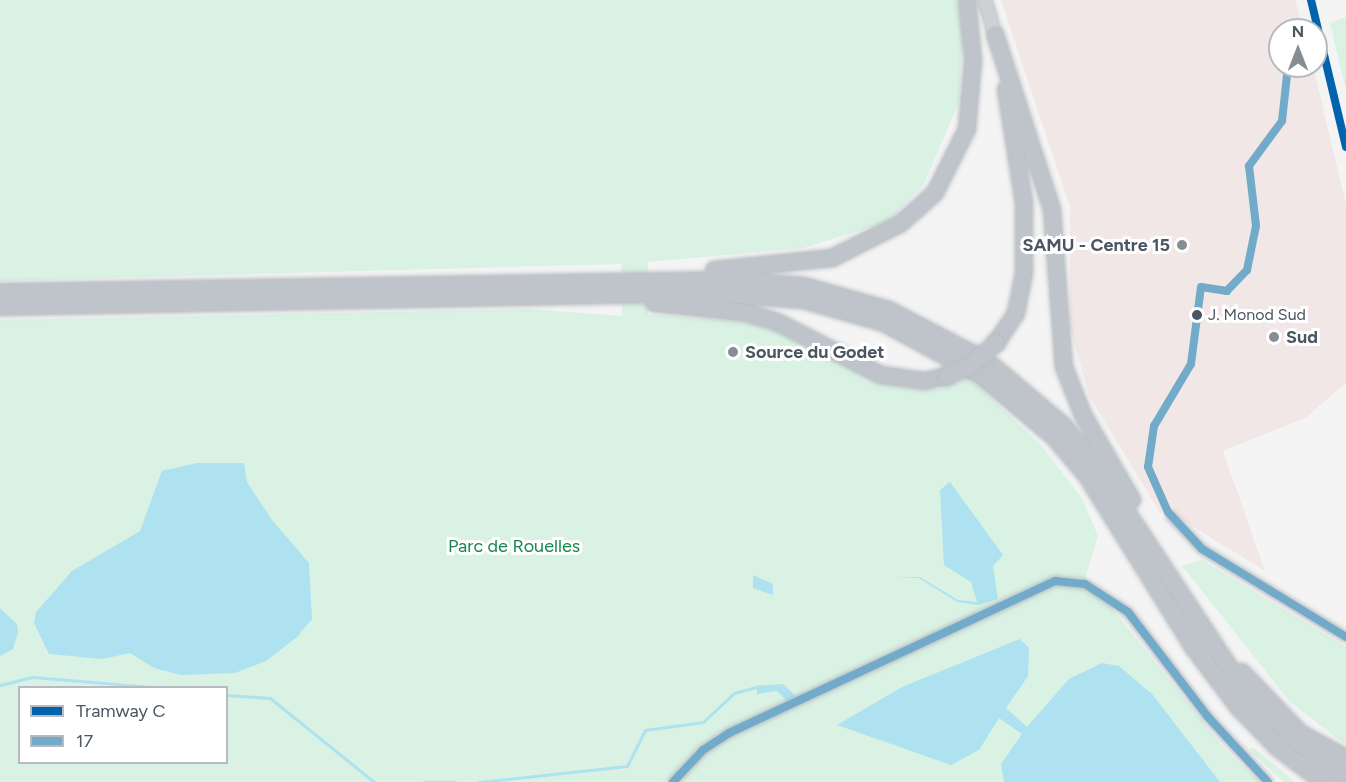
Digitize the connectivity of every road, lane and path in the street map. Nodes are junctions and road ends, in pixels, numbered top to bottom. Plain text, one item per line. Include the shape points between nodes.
1 (967, 0) edge
2 (985, 0) edge
3 (995, 34) junction
4 (569, 288) junction
5 (0, 292) edge
6 (0, 307) edge
7 (1171, 516) dead end
8 (1200, 627) junction
9 (1346, 637) edge
10 (1346, 758) edge
11 (1346, 781) edge
12 (673, 782) edge
13 (1268, 782) edge
14 (1323, 782) edge

1 - 4 highway via 974,60 967,129 935,193 900,224 832,258 792,266
2 - 3 main road
3 - 4 highway, bridge via 1020,165 1024,270 1016,313 996,343 969,367 924,381 881,375 779,323 747,313
3 - 8 highway via 1052,209 1059,333 1069,385
4 - 5 highway
4 - 6 highway
4 - 8 highway via 725,280 804,286 889,310 957,342 1018,384 1062,425 1098,468
4 - 14 highway via 804,300 884,323 981,375 1055,438 1081,468 1193,647 1239,707 1278,748
7 - 9 street via 1202,549
8 - 10 highway via 1300,733
8 - 11 highway via 1251,700
12 - 13 street via 703,750 729,734 1055,581 1085,584 1128,612 1222,734

